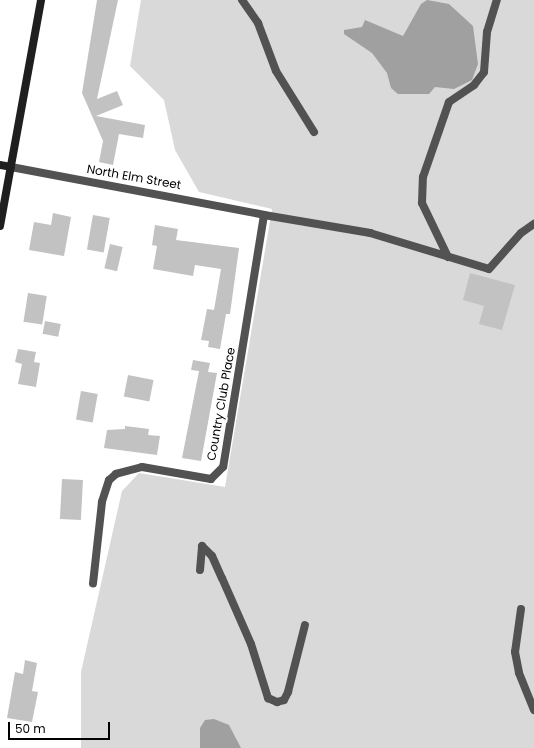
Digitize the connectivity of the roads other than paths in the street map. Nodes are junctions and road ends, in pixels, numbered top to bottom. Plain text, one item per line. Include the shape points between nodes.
1 (41, 0) edge
2 (242, 0) edge
3 (497, 0) edge
4 (314, 132) dead end
5 (0, 165) edge
6 (11, 167) junction
7 (264, 215) junction
8 (534, 224) edge
9 (0, 226) edge
10 (448, 257) junction
11 (200, 570) dead end
12 (93, 584) dead end
13 (521, 609) dead end
14 (305, 625) dead end
15 (534, 710) edge

1 - 6 main road
2 - 4 street via 258,23 276,71
3 - 10 street via 486,36 484,72 474,85 449,102 423,177 422,203
5 - 6 main road, North Elm Street
6 - 7 street, North Elm Street
6 - 9 main road
7 - 10 street, North Elm Street via 370,233
7 - 12 street, Country Club Place via 223,467 211,479 142,468 116,474 109,480 102,502
8 - 10 street, North Elm Street via 510,244 489,269
11 - 14 street via 202,546 212,556 251,644 268,698 277,702 284,700 288,692
13 - 15 street via 515,652 519,674

